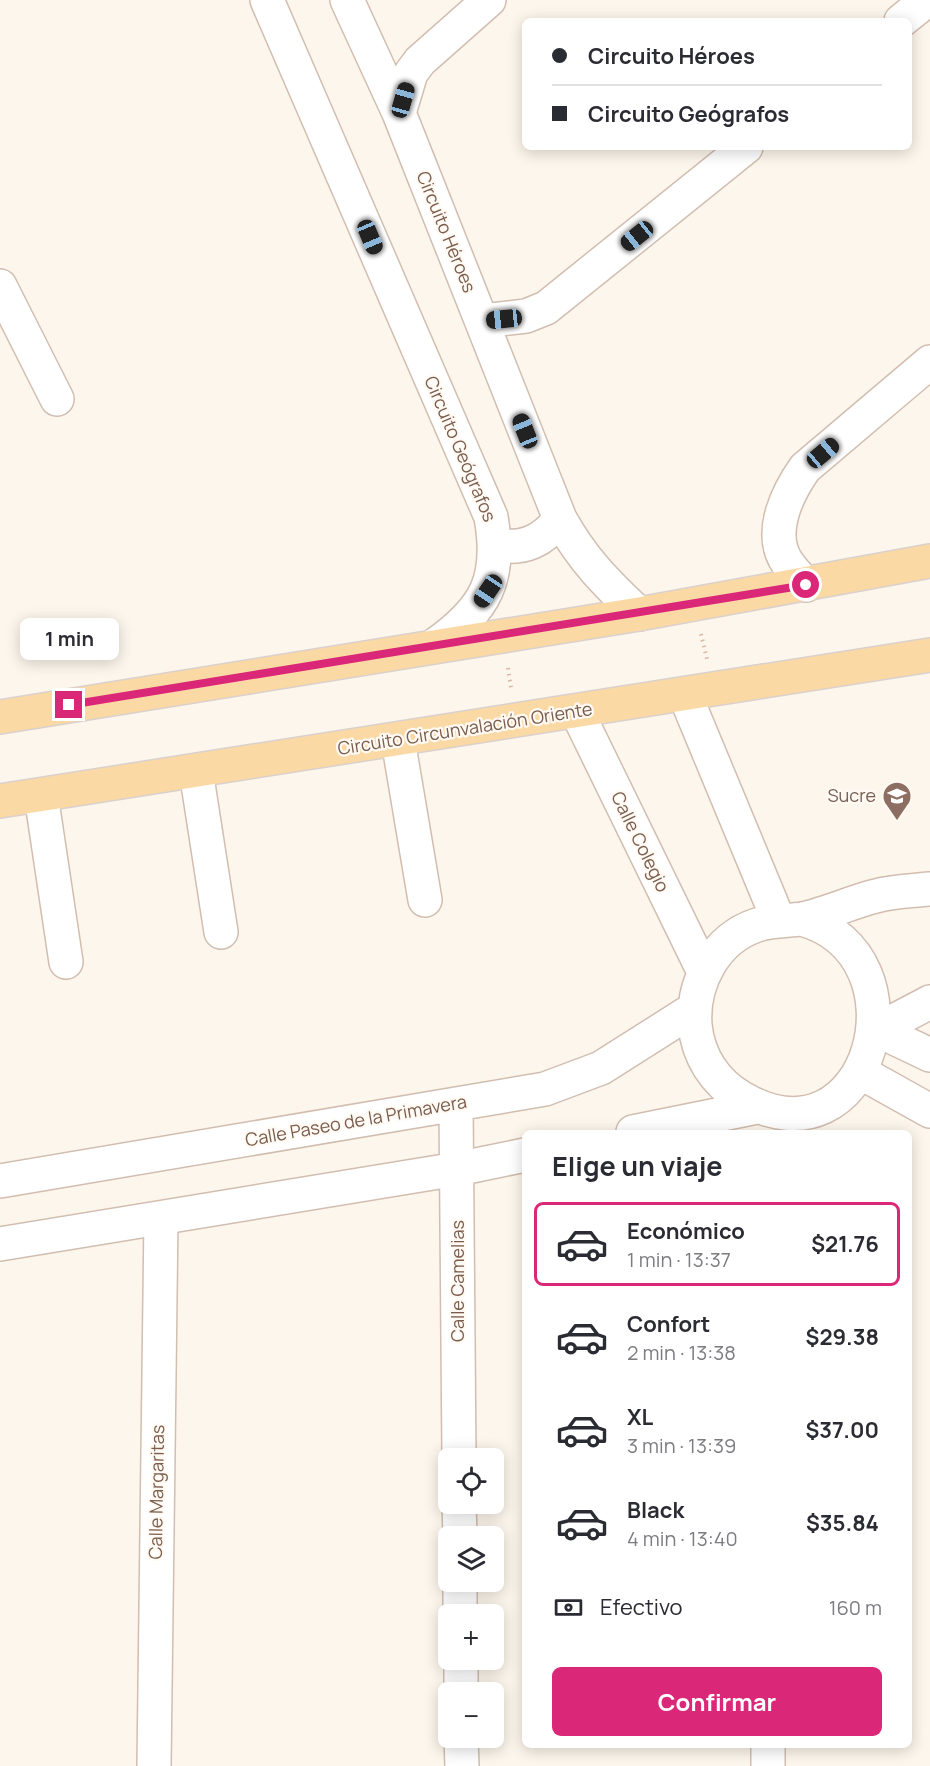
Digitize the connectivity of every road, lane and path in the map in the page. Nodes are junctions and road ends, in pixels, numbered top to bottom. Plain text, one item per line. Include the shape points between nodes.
1 (267, 0) edge
2 (347, 0) edge
3 (489, 0) edge
4 (927, 0) edge
5 (905, 18) edge
6 (399, 113) junction
7 (742, 150) edge
8 (0, 286) edge
9 (482, 321) junction
10 (15, 348) edge
11 (930, 362) edge
12 (57, 399) dead end
13 (560, 519) junction
14 (496, 545) junction
15 (930, 561) edge
16 (806, 585) junction
17 (639, 614) junction
18 (702, 637) dead end
19 (435, 645) junction
20 (930, 655) edge
21 (708, 659) dead end
22 (685, 695) junction
23 (577, 712) junction
24 (0, 717) edge
25 (398, 740) junction
26 (195, 771) junction
27 (41, 795) junction
28 (0, 801) edge
29 (930, 889) edge
30 (425, 900) dead end
31 (790, 919) junction
32 (221, 932) dead end
33 (66, 962) dead end
34 (704, 972) junction
35 (930, 1002) edge
36 (694, 1009) junction
37 (889, 1029) junction
38 (930, 1055) edge
39 (869, 1077) junction
40 (456, 1104) junction
41 (930, 1110) edge
42 (768, 1117) edge
43 (651, 1130) edge
44 (522, 1156) edge
45 (457, 1169) junction
46 (0, 1181) edge
47 (161, 1218) junction
48 (0, 1244) edge
49 (459, 1448) edge
50 (461, 1748) edge
51 (768, 1748) edge
52 (154, 1766) edge
53 (462, 1766) edge
54 (768, 1766) edge

1 - 14 street, Circuito Geógrafos via 491,517
2 - 6 street, Circuito Héroes
3 - 6 street via 420,61 411,73
4 - 5 street
6 - 9 street, Circuito Héroes
7 - 9 street via 546,308 526,316
8 - 10 street
9 - 13 street, Circuito Héroes
10 - 12 street
11 - 16 street via 805,468 790,489 782,512 780,536 784,558
13 - 14 street via 533,543
13 - 17 street, Circuito Héroes via 596,573
14 - 19 street, Circuito Geógrafos via 488,591 469,619
15 - 16 main road
16 - 17 main road
17 - 19 main road
18 - 21 path
19 - 24 main road, Circuito Geógrafos
20 - 22 main road, Circuito Circunvalación Oriente
22 - 23 main road, Circuito Circunvalación Oriente
22 - 31 street
23 - 25 main road, Circuito Circunvalación Oriente
23 - 34 street, Calle Colegio
25 - 26 main road, Circuito Circunvalación Oriente
25 - 30 street
26 - 27 main road, Circuito Circunvalación Oriente
26 - 32 street
27 - 28 main road, Circuito Circunvalación Oriente
27 - 33 street
29 - 31 street via 879,895
31 - 34 street via 756,925 735,937
31 - 37 street via 823,924 860,945 884,981
34 - 36 street
35 - 37 street
36 - 40 street, Calle Paseo de la Primavera via 601,1068 545,1089
36 - 42 street via 697,1040 709,1068 730,1091
37 - 38 street
37 - 39 street via 881,1057
39 - 41 street
39 - 42 street via 849,1095 826,1107
40 - 45 street, Calle Camelias
40 - 46 street, Calle Paseo de la Primavera
42 - 43 street
44 - 45 street
45 - 47 street
45 - 49 street, Calle Camelias
47 - 48 street
47 - 52 street, Calle Margaritas
50 - 53 street
51 - 54 street

